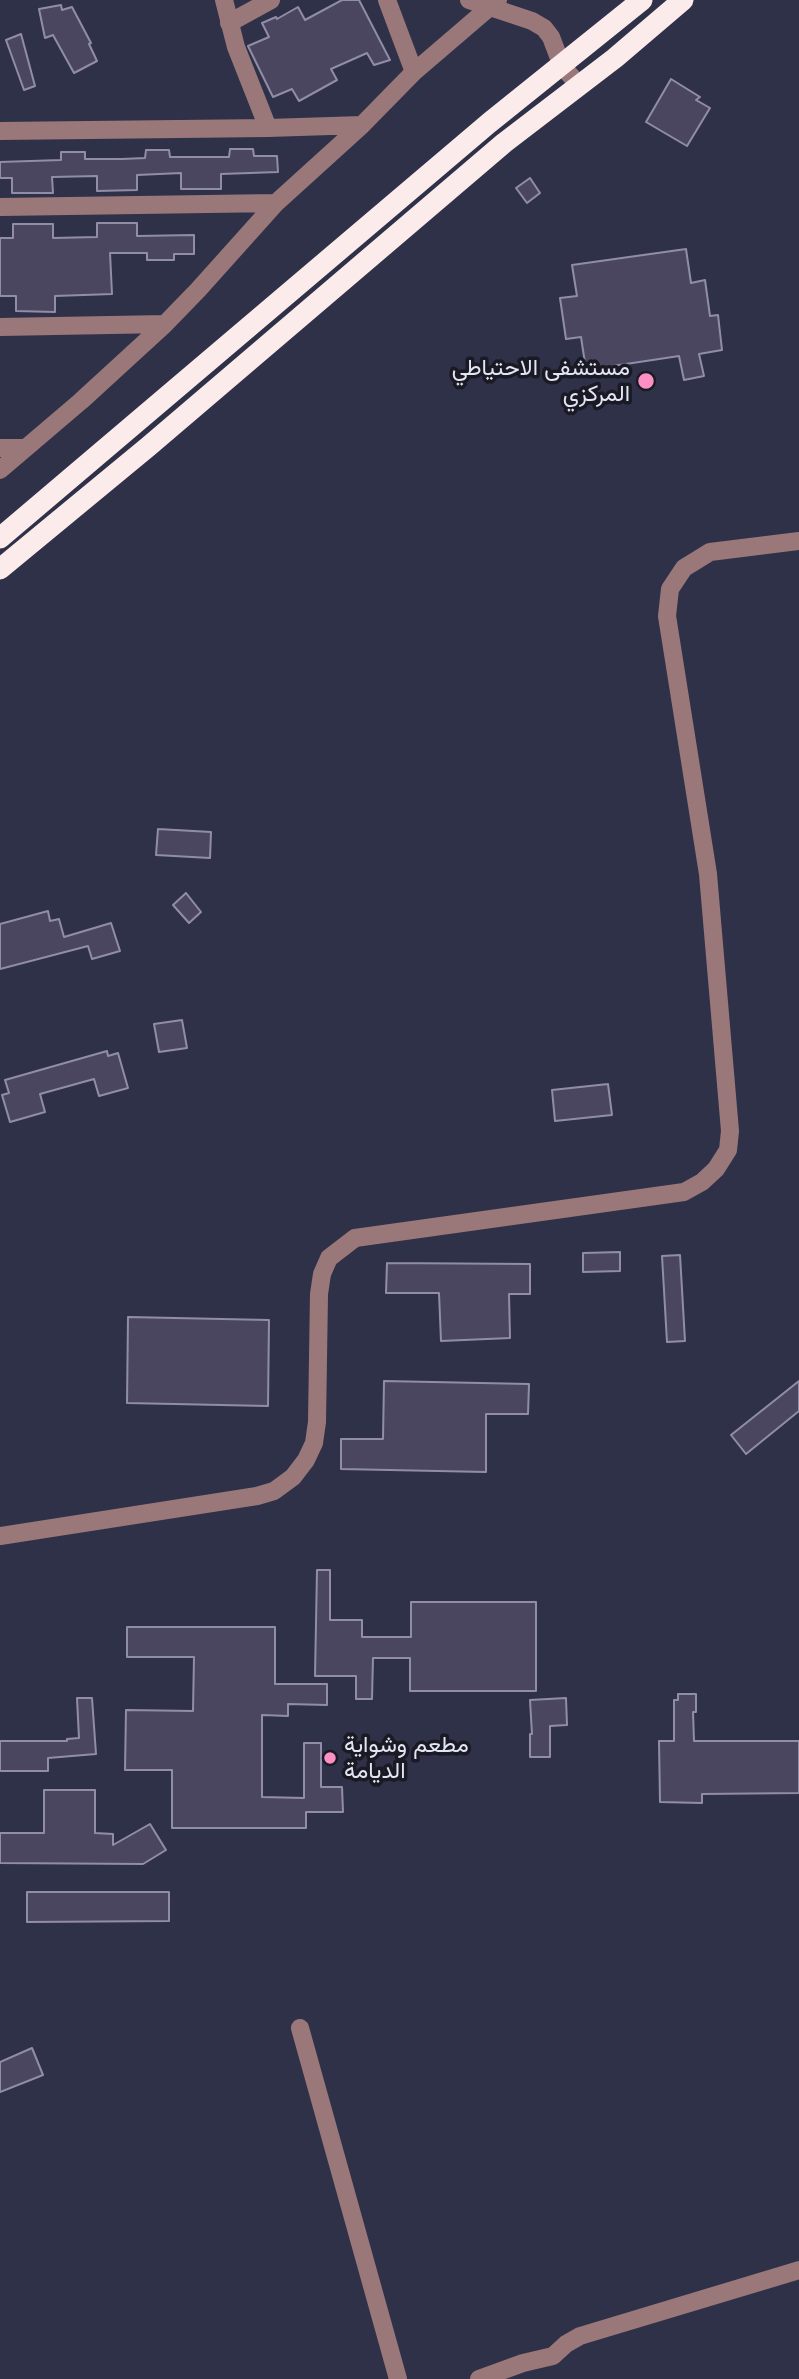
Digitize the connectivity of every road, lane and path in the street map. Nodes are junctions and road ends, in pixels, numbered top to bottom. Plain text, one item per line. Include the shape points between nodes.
1 (223, 0) edge
2 (271, 0) edge
3 (387, 0) edge
4 (469, 0) edge
5 (642, 0) edge
6 (683, 0) edge
7 (494, 4) edge
8 (229, 23) junction
9 (562, 66) junction
10 (414, 72) junction
11 (579, 85) junction
12 (362, 125) junction
13 (268, 128) junction
14 (0, 131) edge
15 (276, 202) junction
16 (0, 206) edge
17 (165, 324) junction
18 (0, 327) edge
19 (0, 448) edge
20 (25, 448) junction
21 (0, 470) edge
22 (0, 538) edge
23 (799, 541) edge
24 (0, 569) edge
25 (0, 1536) edge
26 (300, 2028) dead end
27 (799, 2270) edge
28 (398, 2379) edge
29 (479, 2379) edge

1 - 8 street
2 - 8 street
3 - 10 street
4 - 7 street
5 - 9 highway
6 - 11 highway
7 - 9 street via 544,28
7 - 10 street
8 - 13 street
9 - 11 street
9 - 22 highway
10 - 12 street
11 - 24 highway via 504,142
12 - 13 street
12 - 15 street
13 - 14 street
15 - 16 street
15 - 17 street
17 - 18 street
17 - 20 street
19 - 20 street
20 - 21 street
23 - 25 street via 710,552 684,568 670,589 667,616 708,874 730,1130 728,1150 716,1169 684,1192 355,1238 329,1258 323,1274 314,1443 293,1477 274,1491 257,1496
26 - 28 street
27 - 29 street via 580,2336 553,2356

